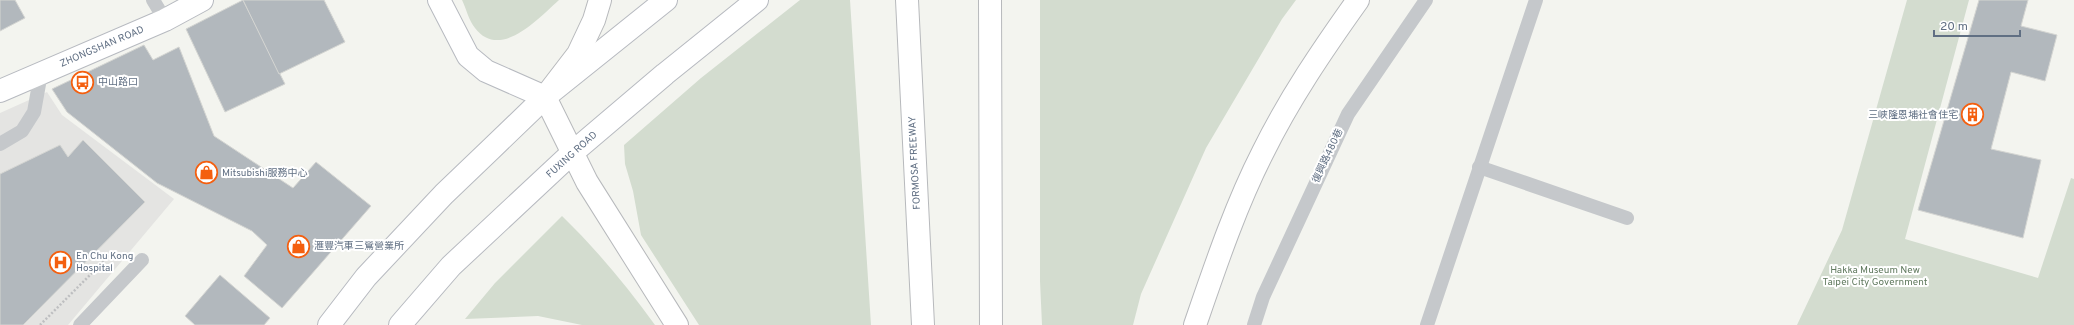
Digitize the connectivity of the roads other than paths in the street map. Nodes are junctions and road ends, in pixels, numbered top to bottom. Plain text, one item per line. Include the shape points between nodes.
1 (153, 0) edge
2 (202, 0) edge
3 (439, 0) edge
4 (600, 0) edge
5 (666, 0) edge
6 (757, 0) edge
7 (990, 0) edge
8 (1358, 0) edge
9 (1426, 0) edge
10 (1536, 0) edge
11 (907, 8) edge
12 (165, 20) junction
13 (41, 73) junction
14 (0, 91) edge
15 (545, 97) junction
16 (0, 144) edge
17 (572, 153) junction
18 (1479, 167) junction
19 (1627, 218) dead end
20 (142, 260) dead end
21 (80, 325) edge
22 (329, 325) edge
23 (400, 325) edge
24 (677, 325) edge
25 (924, 325) edge
26 (991, 325) edge
27 (1195, 325) edge
28 (1254, 325) edge
29 (1427, 325) edge

1 - 12 lane
2 - 12 main road, ZHONGSHAN ROAD
3 - 15 main road via 468,56 486,71
4 - 15 main road via 578,54
5 - 15 main road
6 - 17 main road, FUXING ROAD
7 - 26 main road
8 - 27 main road via 1318,57 1263,152 1217,260
9 - 28 lane, 復興路480巷 via 1348,114 1263,297
10 - 18 lane
11 - 25 main road, FORMOSA FREEWAY
12 - 13 main road, ZHONGSHAN ROAD
13 - 14 main road, ZHONGSHAN ROAD
13 - 16 lane via 34,112 22,132
15 - 17 main road
15 - 22 main road via 444,194 366,277
17 - 23 main road, FUXING ROAD via 451,266
17 - 24 main road via 587,182
18 - 19 lane
18 - 29 lane
20 - 21 lane

